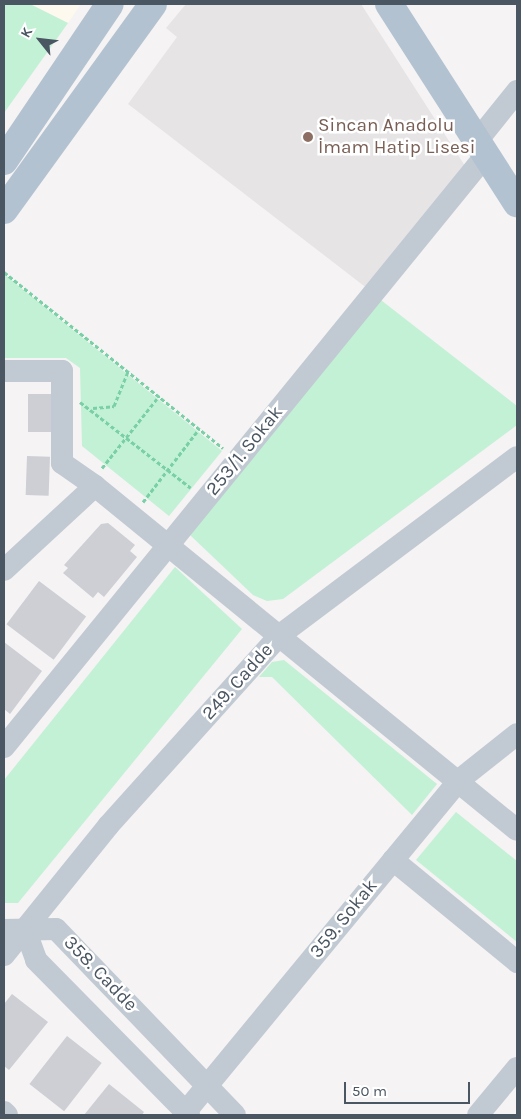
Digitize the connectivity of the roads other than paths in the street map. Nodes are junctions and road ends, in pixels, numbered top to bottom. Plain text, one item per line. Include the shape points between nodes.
1 (110, 4) edge
2 (153, 4) edge
3 (389, 4) edge
4 (517, 91) edge
5 (482, 148) junction
6 (4, 161) edge
7 (517, 203) edge
8 (4, 210) edge
9 (4, 371) edge
10 (517, 457) edge
11 (93, 485) junction
12 (169, 544) junction
13 (4, 570) edge
14 (280, 635) junction
15 (517, 734) edge
16 (4, 747) edge
17 (458, 781) junction
18 (517, 830) edge
19 (393, 860) junction
20 (14, 929) edge
21 (4, 955) edge
22 (517, 962) edge
23 (517, 1068) edge
24 (207, 1086) junction
25 (4, 1112) edge
26 (186, 1114) edge
27 (7, 1115) edge
28 (235, 1115) edge
29 (478, 1115) edge

1 - 6 main road
2 - 8 main road
3 - 5 main road
4 - 5 street, 253/1. Sokak
5 - 7 main road
5 - 12 street, 253/1. Sokak
9 - 11 street via 62,370 62,463
10 - 14 street, 249. Cadde
11 - 12 street
11 - 13 street
12 - 14 street
12 - 16 street, 253/1. Sokak
14 - 17 street
14 - 20 street, 249. Cadde
15 - 17 street, 359. Sokak
17 - 18 street
17 - 19 street, 359. Sokak
19 - 22 street
19 - 24 street, 359. Sokak
20 - 21 street, 249. Cadde
20 - 24 street, 358. Cadde via 56,929
20 - 26 street, 358. Cadde via 36,960
23 - 29 street
24 - 26 street, 359. Sokak
24 - 28 street, 358. Cadde
25 - 27 street

